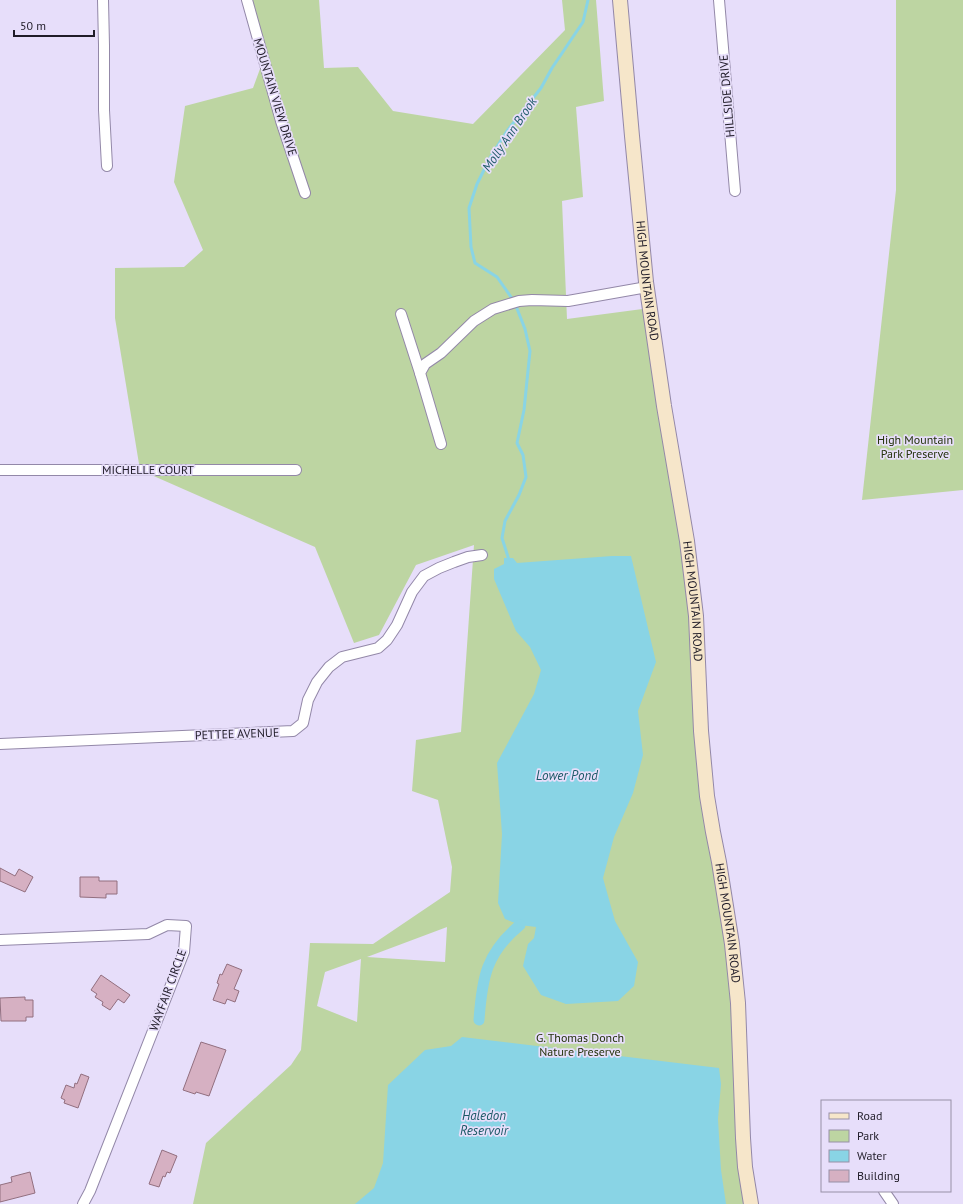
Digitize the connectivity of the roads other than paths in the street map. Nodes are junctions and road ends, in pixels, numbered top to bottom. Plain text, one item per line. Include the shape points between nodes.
1 (103, 0) edge
2 (247, 0) edge
3 (620, 0) edge
4 (719, 0) edge
5 (107, 166) dead end
6 (735, 191) dead end
7 (305, 193) dead end
8 (647, 287) junction
9 (401, 314) dead end
10 (420, 373) junction
11 (441, 444) dead end
12 (0, 470) edge
13 (296, 470) dead end
14 (482, 554) dead end
15 (0, 744) edge
16 (0, 940) edge
17 (885, 1192) edge
18 (83, 1204) edge
19 (751, 1204) edge
20 (893, 1204) edge

1 - 5 street
2 - 7 street, MOUNTAIN VIEW DRIVE via 281,121
3 - 8 main road, HIGH MOUNTAIN ROAD
4 - 6 street, HILLSIDE DRIVE
8 - 10 street via 568,301 514,302 493,309 474,321 441,353 425,364
8 - 19 main road, HIGH MOUNTAIN ROAD via 687,541 696,616 707,796 732,944 738,1003 745,1167
9 - 10 street
10 - 11 street
12 - 13 street, MICHELLE COURT
14 - 15 street, PETTEE AVENUE via 454,562 424,576 412,592 387,640 378,648 342,657 329,667 317,682 308,700 303,723 293,731
16 - 18 street, WAYFAIR CIRCLE via 148,934 167,925 186,926 184,952
17 - 20 street

